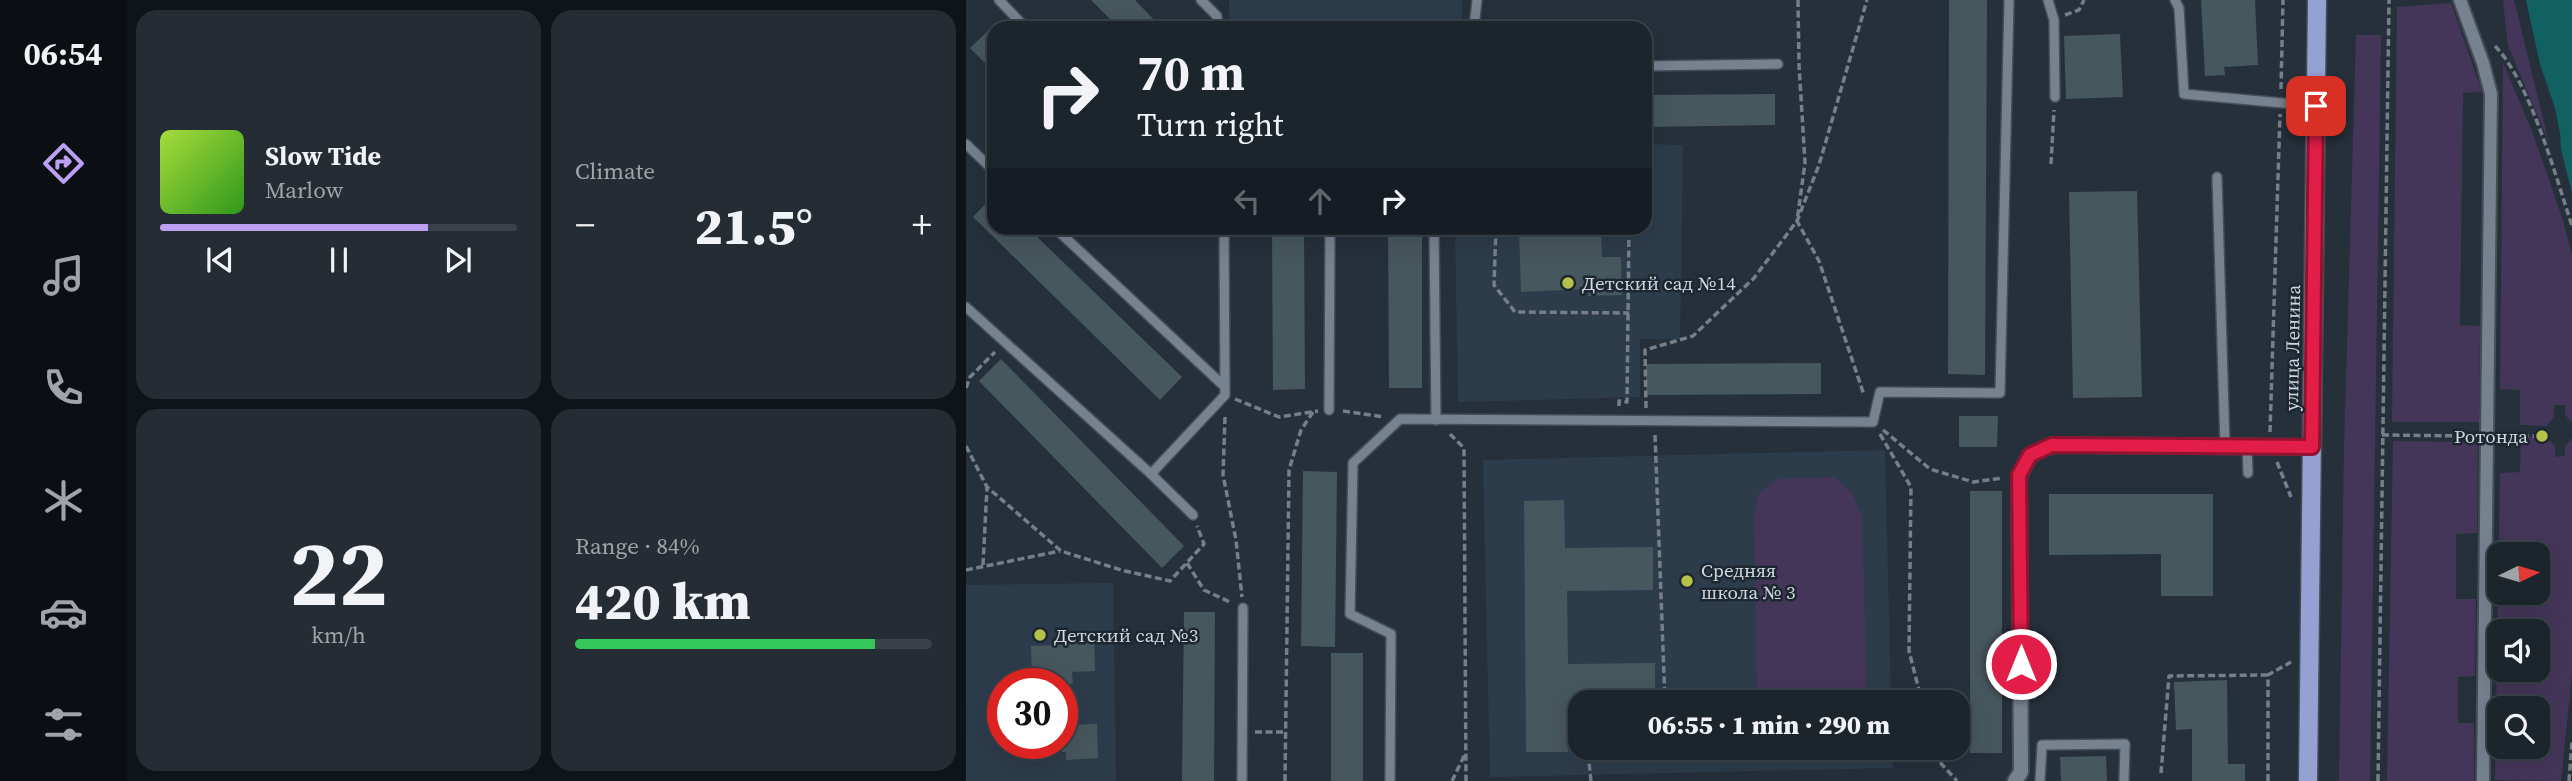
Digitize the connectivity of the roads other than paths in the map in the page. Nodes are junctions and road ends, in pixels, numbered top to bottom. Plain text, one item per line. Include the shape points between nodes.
1 (999, 0) edge
2 (1201, 0) edge
3 (1476, 0) edge
4 (2009, 0) edge
5 (2048, 0) edge
6 (2175, 0) edge
7 (2317, 0) edge
8 (2460, 0) edge
9 (1019, 21) edge
10 (1217, 21) edge
11 (1474, 21) edge
12 (1778, 64) dead end
13 (1652, 66) edge
14 (2055, 97) road end
15 (2316, 106) junction
16 (966, 144) edge
17 (987, 164) edge
18 (2217, 177) dead end
19 (1062, 235) edge
20 (1223, 235) edge
21 (1331, 235) edge
22 (1434, 235) edge
23 (966, 307) edge
24 (1226, 391) junction
25 (1329, 410) road end
26 (1436, 420) junction
27 (2225, 445) junction
28 (2247, 446) junction
29 (2312, 447) junction
30 (2248, 473) dead end
31 (1151, 474) junction
32 (1193, 515) road end
33 (1243, 608) road end
34 (1242, 781) edge
35 (1390, 781) edge
36 (2015, 781) edge
37 (2040, 781) edge
38 (2124, 781) edge
39 (2308, 781) edge
40 (2483, 781) edge

1 - 9 lane
2 - 10 lane
3 - 11 lane
4 - 26 lane via 2000,393 1880,392 1873,422
5 - 14 lane via 2053,20
6 - 15 lane via 2184,94
7 - 15 main road, улица Ленина
8 - 40 street via 2491,94
12 - 13 lane
15 - 29 main road, улица Ленина
16 - 17 lane
18 - 27 lane
19 - 24 lane
20 - 24 lane
21 - 25 lane
22 - 26 lane
23 - 31 lane
24 - 31 lane
26 - 35 lane via 1400,419 1353,463 1350,614 1391,634
27 - 28 street
27 - 36 street via 2052,445 2030,455 2019,475 2021,772
28 - 29 street
28 - 30 lane
29 - 39 main road, улица Ленина
31 - 32 lane
33 - 34 lane
37 - 38 lane via 2042,745 2125,744

